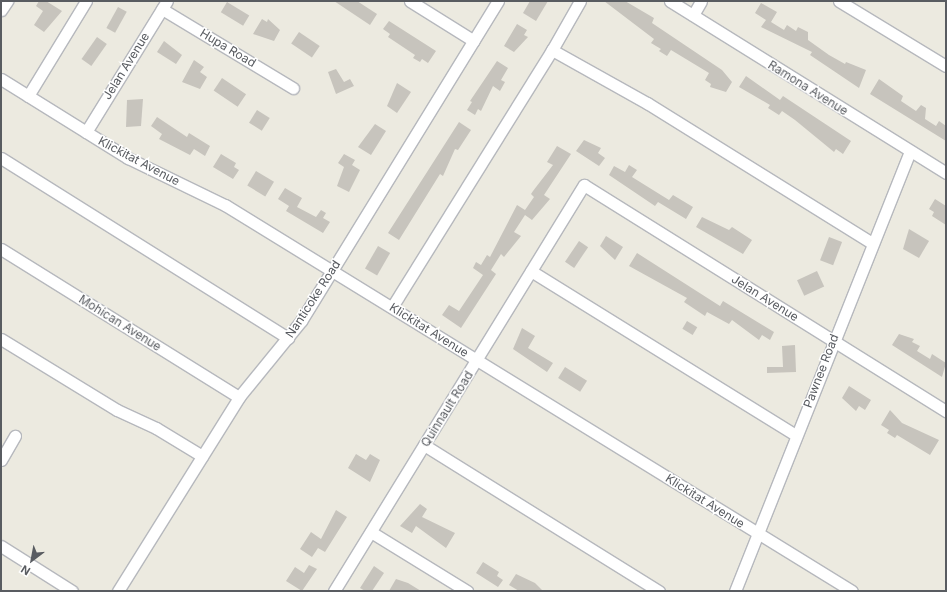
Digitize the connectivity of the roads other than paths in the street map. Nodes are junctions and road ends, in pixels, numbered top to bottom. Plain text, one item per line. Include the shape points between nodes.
1 (7, 1) edge
2 (86, 1) edge
3 (410, 1) edge
4 (498, 1) edge
5 (580, 1) edge
6 (670, 1) edge
7 (701, 1) edge
8 (839, 1) edge
9 (164, 5) edge
10 (1, 10) edge
11 (693, 15) junction
12 (474, 41) junction
13 (552, 50) junction
14 (946, 66) edge
15 (1, 79) edge
16 (293, 88) dead end
17 (28, 96) junction
18 (86, 132) junction
19 (910, 152) junction
20 (1, 158) edge
21 (946, 173) edge
22 (584, 185) joint
23 (872, 242) junction
24 (1, 249) edge
25 (332, 270) junction
26 (531, 271) junction
27 (392, 307) junction
28 (288, 338) junction
29 (1, 339) edge
30 (833, 340) junction
31 (477, 360) junction
32 (239, 397) junction
33 (946, 410) edge
34 (796, 435) junction
35 (15, 436) dead end
36 (424, 445) junction
37 (202, 456) junction
38 (1, 460) edge
39 (371, 532) junction
40 (758, 534) junction
41 (1, 546) edge
42 (72, 591) edge
43 (118, 591) edge
44 (334, 591) edge
45 (467, 591) edge
46 (659, 591) edge
47 (734, 591) edge
48 (852, 591) edge

1 - 10 street
2 - 17 street
3 - 12 street
4 - 12 street, Nanticoke Road
5 - 13 street
6 - 11 street, Ramona Avenue
7 - 11 street
8 - 14 street
9 - 16 street, Hupa Road
9 - 18 street, Jelan Avenue
11 - 19 street, Ramona Avenue
12 - 25 street, Nanticoke Road
13 - 23 street via 647,103
13 - 27 street
15 - 17 street, Klickitat Avenue
17 - 18 street, Klickitat Avenue
18 - 25 street, Klickitat Avenue via 154,172 225,205
19 - 21 street, Ramona Avenue
19 - 23 street, Pawnee Road
20 - 28 street
22 - 26 street, Quinnault Road
22 - 30 street, Jelan Avenue
23 - 30 street, Pawnee Road
24 - 32 street, Mohican Avenue
25 - 27 street, Klickitat Avenue
25 - 28 street, Nanticoke Road
26 - 31 street, Quinnault Road
26 - 34 street
27 - 31 street, Klickitat Avenue
28 - 32 street, Nanticoke Road
29 - 37 street via 117,410 156,428
30 - 33 street, Jelan Avenue
30 - 34 street, Pawnee Road
31 - 36 street, Quinnault Road
31 - 40 street, Klickitat Avenue
32 - 37 street, Nanticoke Road
34 - 40 street, Pawnee Road
35 - 38 street
36 - 39 street, Quinnault Road
36 - 46 street
37 - 43 street, Nanticoke Road
39 - 44 street, Quinnault Road
39 - 45 street
40 - 47 street, Pawnee Road
40 - 48 street, Klickitat Avenue
41 - 42 street

